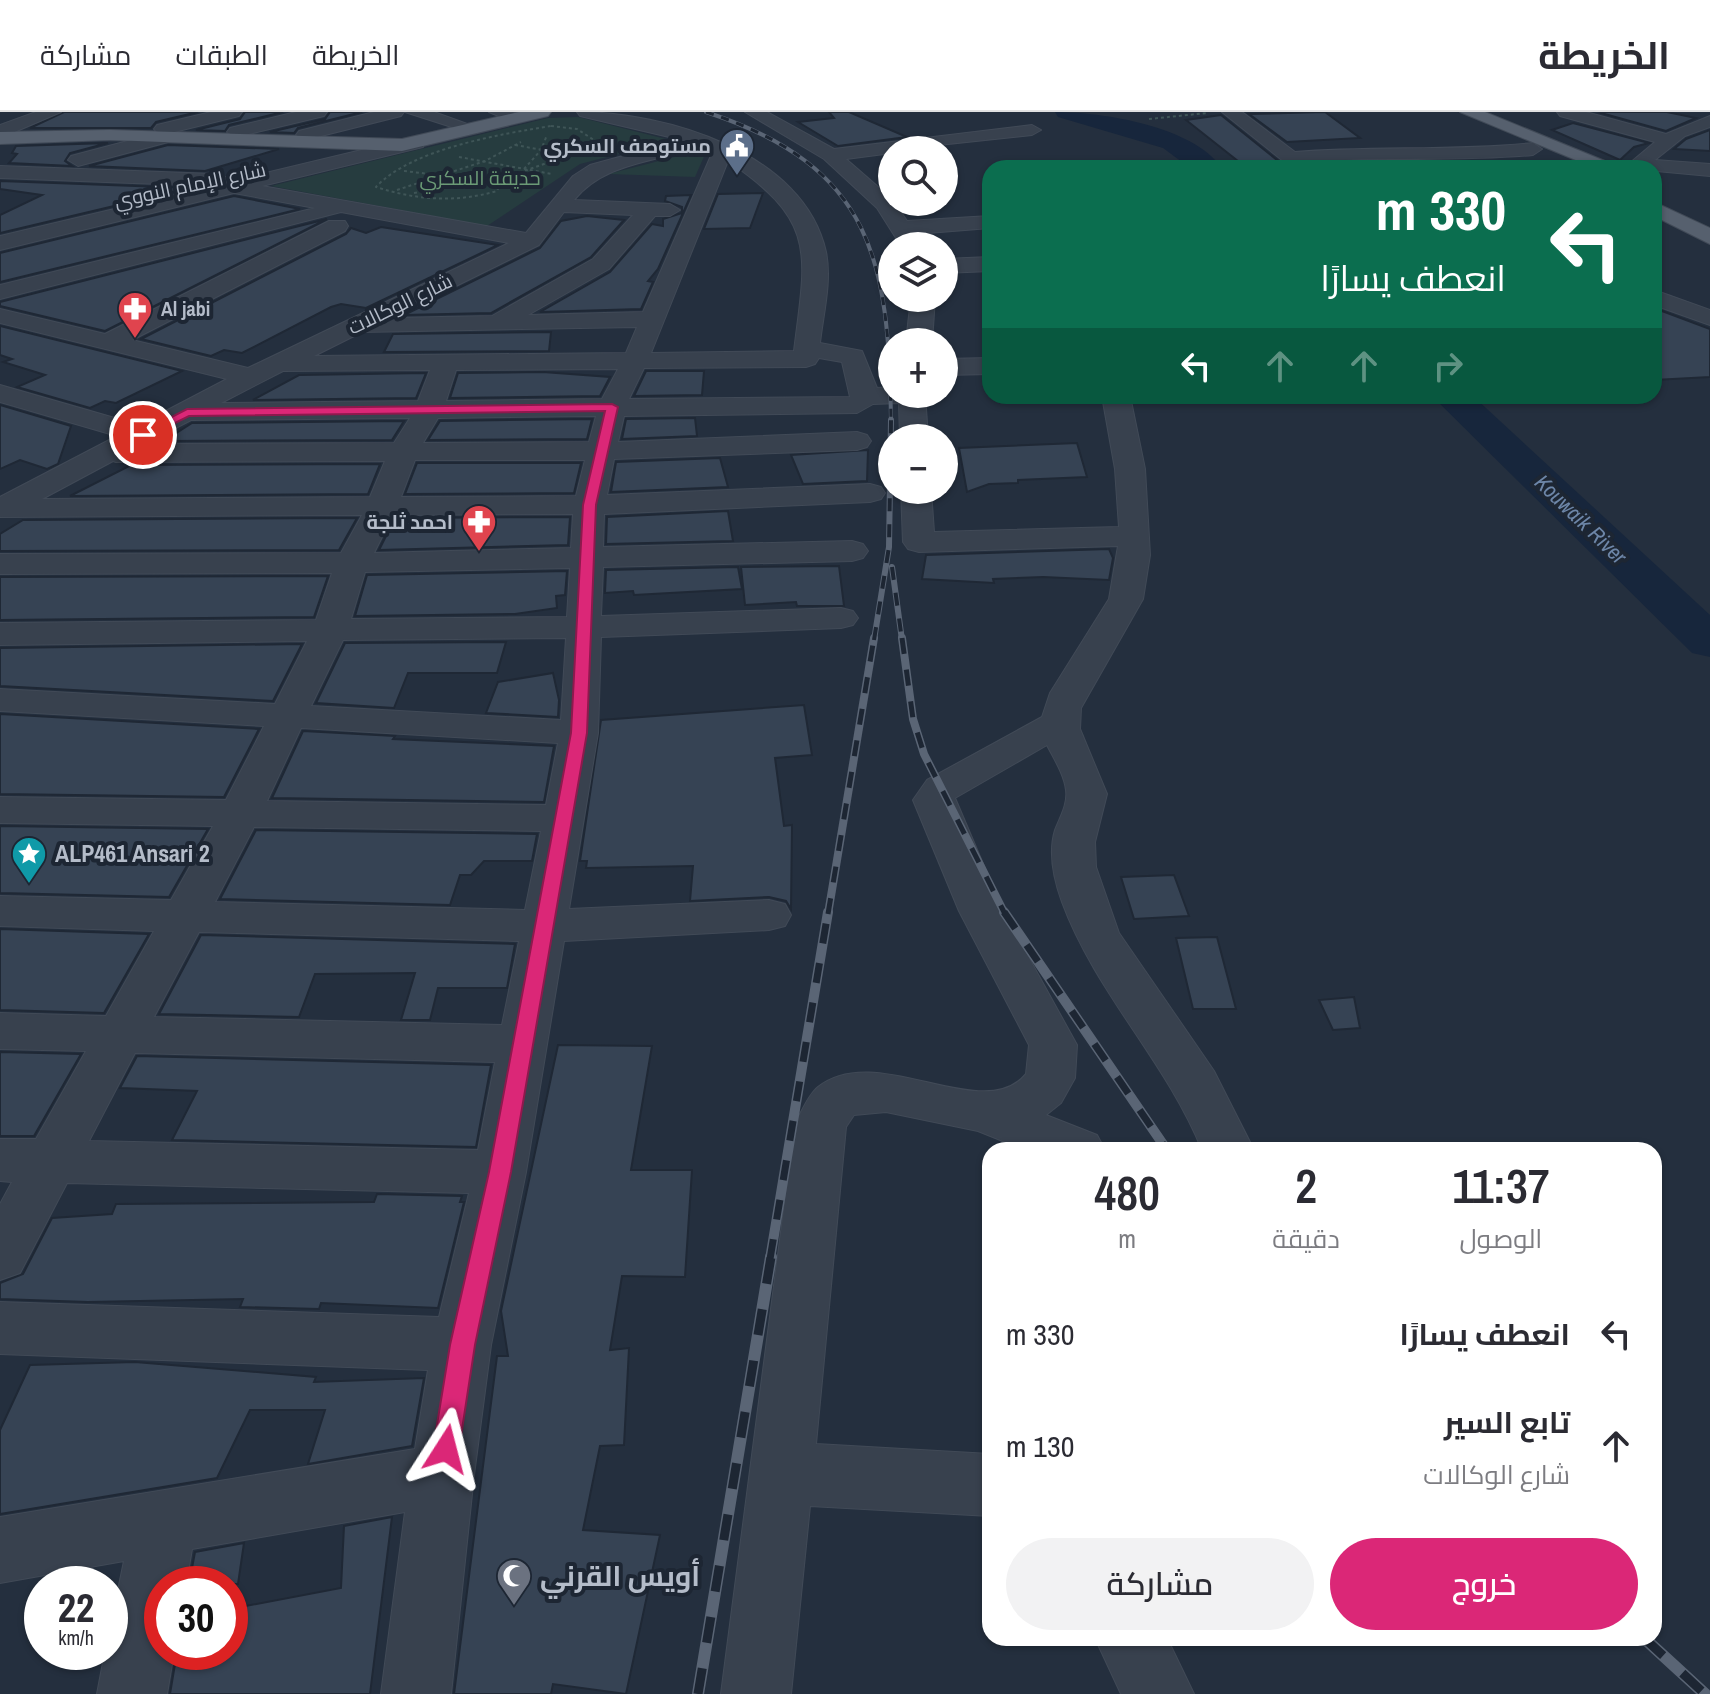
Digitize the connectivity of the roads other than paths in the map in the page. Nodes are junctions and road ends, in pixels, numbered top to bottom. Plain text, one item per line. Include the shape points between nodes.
1 (52, 112) edge
2 (233, 112) edge
3 (318, 112) edge
4 (395, 112) edge
5 (414, 112) edge
6 (586, 112) edge
7 (614, 112) edge
8 (754, 112) edge
9 (1231, 112) edge
10 (1469, 112) edge
11 (1566, 112) edge
12 (1630, 112) edge
13 (1688, 112) edge
14 (506, 113) edge
15 (1447, 115) dead end
16 (551, 119) edge
17 (1710, 119) edge
18 (1597, 120) junction
19 (1032, 130) dead end
20 (464, 131) junction
21 (2, 132) edge
22 (236, 132) junction
23 (164, 133) junction
24 (305, 135) junction
25 (382, 140) junction
26 (1530, 141) junction
27 (410, 145) junction
28 (1662, 145) junction
29 (329, 148) junction
30 (1710, 154) edge
31 (831, 155) junction
32 (1295, 160) edge
33 (1316, 160) edge
34 (1560, 160) edge
35 (1588, 160) edge
36 (1643, 160) edge
37 (1662, 167) edge
38 (578, 168) junction
39 (1710, 170) edge
40 (0, 172) edge
41 (37, 172) junction
42 (704, 173) junction
43 (215, 180) junction
44 (628, 181) dead end
45 (239, 188) junction
46 (1664, 197) edge
47 (559, 206) junction
48 (357, 209) junction
49 (649, 210) junction
50 (1710, 216) edge
51 (15, 222) edge
52 (982, 223) edge
53 (904, 232) edge
54 (935, 232) edge
55 (1710, 237) edge
56 (531, 240) junction
57 (0, 243) edge
58 (982, 264) edge
59 (958, 265) edge
60 (0, 292) edge
61 (1662, 300) edge
62 (0, 316) edge
63 (1710, 318) edge
64 (653, 319) junction
65 (495, 323) junction
66 (354, 326) junction
67 (109, 342) junction
68 (807, 349) junction
69 (635, 361) junction
70 (446, 363) junction
71 (277, 364) junction
72 (982, 366) edge
73 (958, 367) edge
74 (251, 377) junction
75 (866, 396) junction
76 (878, 396) edge
77 (4, 398) edge
78 (1118, 404) edge
79 (612, 407) junction
80 (429, 409) junction
81 (187, 412) junction
82 (123, 438) junction
83 (857, 441) dead end
84 (601, 451) junction
85 (403, 453) junction
86 (870, 493) dead end
87 (0, 502) edge
88 (917, 504) edge
89 (589, 505) junction
90 (382, 506) junction
91 (1133, 536) junction
92 (852, 551) dead end
93 (586, 558) junction
94 (352, 563) junction
95 (0, 564) edge
96 (841, 618) dead end
97 (585, 627) junction
98 (330, 630) junction
99 (0, 634) edge
100 (0, 700) edge
101 (287, 718) junction
102 (1060, 722) junction
103 (579, 733) junction
104 (0, 810) edge
105 (240, 814) junction
106 (564, 818) junction
107 (0, 911) edge
108 (769, 915) dead end
109 (184, 916) junction
110 (544, 926) junction
111 (0, 1031) edge
112 (120, 1034) junction
113 (523, 1044) junction
114 (988, 1113) junction
115 (1059, 1142) edge
116 (1224, 1142) edge
117 (0, 1160) edge
118 (51, 1161) junction
119 (500, 1172) junction
120 (0, 1256) edge
121 (0, 1328) edge
122 (462, 1345) junction
123 (781, 1473) junction
124 (442, 1475) junction
125 (982, 1485) edge
126 (164, 1522) junction
127 (0, 1550) edge
128 (1133, 1646) edge
129 (132, 1694) edge
130 (416, 1694) edge
131 (756, 1694) edge
132 (1159, 1694) edge

1 - 21 street
2 - 23 street
3 - 22 street
4 - 24 street
5 - 20 street
6 - 42 street
7 - 42 street
8 - 31 street
9 - 32 street
10 - 26 main road
11 - 18 street
12 - 18 street
13 - 17 street
14 - 20 main road
15 - 26 main road
16 - 27 main road
17 - 28 street
18 - 26 street
18 - 28 street
19 - 31 street
20 - 25 main road
21 - 23 main road
22 - 23 main road
22 - 24 main road
23 - 29 main road
23 - 41 street
24 - 25 main road
25 - 27 main road
25 - 29 street, شارع الإمام النووي
26 - 33 street via 1467,155 1356,153
26 - 34 main road
26 - 35 main road
27 - 45 street
28 - 30 street
28 - 36 street
29 - 43 street, شارع الإمام النووي
31 - 53 street via 885,204
37 - 39 street
38 - 42 street, شارع الوكالات
38 - 44 street
38 - 47 street, شارع الوكالات
40 - 41 street
41 - 43 street
42 - 49 street
42 - 64 street
42 - 68 street via 766,176 796,208 815,254
43 - 45 street
43 - 51 street, شارع الإمام النووي
45 - 48 street
45 - 57 street
46 - 50 main road
46 - 55 main road
47 - 49 street
47 - 56 street, شارع الوكالات
48 - 56 street
48 - 60 street
48 - 67 street
49 - 65 street via 601,264
52 - 54 street
56 - 66 street, شارع الوكالات
58 - 59 street
61 - 63 street
62 - 67 street
64 - 65 street
64 - 69 street
65 - 66 street
66 - 71 street, شارع الوكالات
67 - 74 street
68 - 69 street via 806,359
68 - 75 street via 853,356
69 - 70 street
69 - 79 street
70 - 71 street
70 - 80 street
71 - 74 street, شارع الوكالات
72 - 73 street
74 - 81 street, شارع الوكالات
75 - 76 street
75 - 79 street via 857,405
77 - 82 street
78 - 91 street via 1127,438
79 - 80 street
79 - 84 street
80 - 81 street
80 - 85 street
81 - 82 street, شارع الوكالات
82 - 85 street
82 - 87 street, شارع الوكالات
83 - 84 street
84 - 85 street
84 - 89 street
85 - 90 street
86 - 89 street
87 - 90 street
88 - 91 street via 919,542
89 - 90 street
89 - 93 street
90 - 94 street
91 - 102 street via 1126,600 1065,701
92 - 93 street
93 - 94 street
93 - 97 street
94 - 95 street
94 - 98 street
96 - 97 street
97 - 98 street
97 - 103 street
98 - 99 street
98 - 101 street
100 - 101 street
101 - 103 street
101 - 105 street
102 - 114 street via 941,789 933,800 981,911 1053,1045 1052,1073 1035,1098 1014,1109
102 - 116 street via 1086,788 1074,855 1083,901 1104,948 1207,1103
103 - 106 street
104 - 105 street
105 - 106 street
105 - 109 street
106 - 110 street
107 - 109 street
108 - 110 street
109 - 110 street
109 - 112 street
110 - 113 street
111 - 112 street
112 - 113 street
112 - 118 street
113 - 119 street
114 - 115 street
114 - 123 street via 864,1090 841,1097 824,1113
117 - 118 street
118 - 119 street
118 - 120 street
119 - 122 street
121 - 122 street
122 - 124 street
123 - 125 street
123 - 131 street
124 - 126 street
124 - 130 street
126 - 127 street
126 - 129 street
128 - 132 street

